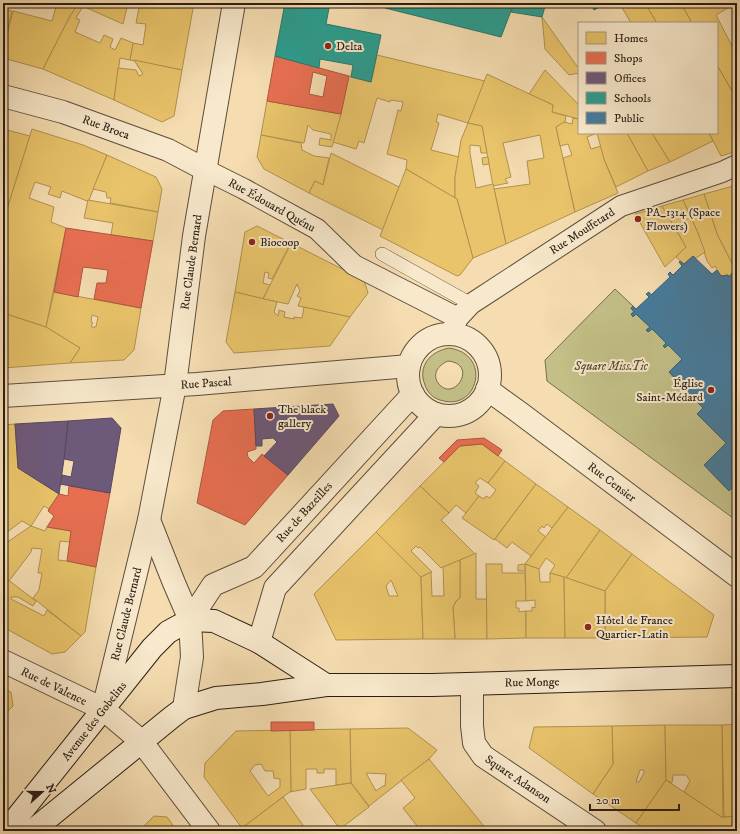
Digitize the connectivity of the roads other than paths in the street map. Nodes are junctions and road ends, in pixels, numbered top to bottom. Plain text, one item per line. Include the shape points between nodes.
1 (234, 3) edge
2 (3, 96) edge
3 (737, 165) edge
4 (204, 170) junction
5 (382, 254) dead end
6 (460, 319) junction
7 (409, 366) junction
8 (175, 385) junction
9 (487, 389) junction
10 (413, 394) junction
11 (3, 396) edge
12 (436, 414) junction
13 (149, 520) junction
14 (737, 576) edge
15 (190, 620) junction
16 (259, 642) junction
17 (3, 661) edge
18 (737, 676) edge
19 (472, 684) junction
20 (326, 685) junction
21 (184, 708) junction
22 (103, 709) junction
23 (141, 741) junction
24 (6, 831) edge
25 (32, 831) edge
26 (209, 831) edge
27 (595, 831) edge

1 - 4 street, Rue Claude Bernard
2 - 4 street, Rue Broca via 63,112 168,150
3 - 6 street, Rue Mouffetard via 620,206
4 - 6 street, Rue Édouard Quénu via 317,229 354,265
4 - 8 street, Rue Claude Bernard
5 - 6 lane
6 - 7 street via 420,346
6 - 9 street via 461,336 471,340 486,357 490,378
7 - 8 street, Rue Pascal
7 - 10 street via 409,386
8 - 11 street, Rue Pascal
8 - 13 street, Rue Claude Bernard
9 - 12 street via 472,409 448,416
9 - 14 street, Rue Censier
10 - 12 street via 419,403
10 - 15 street, Rue de Bazeilles via 254,566 213,585
12 - 16 street via 275,588
13 - 15 street
13 - 22 street, Rue Claude Bernard
15 - 16 street via 214,621
15 - 21 street via 192,657
15 - 22 street, Avenue des Gobelins via 168,632 152,648
16 - 20 street
17 - 22 street, Rue de Valence
18 - 19 street, Rue Monge
19 - 20 street, Rue Monge
19 - 27 street, Square Adanson via 474,742 482,756
20 - 21 street, Rue Monge via 216,698
21 - 23 street
22 - 23 street, Rue de Valence
22 - 24 street, Avenue des Gobelins
23 - 25 street
23 - 26 street, Rue de Valence

